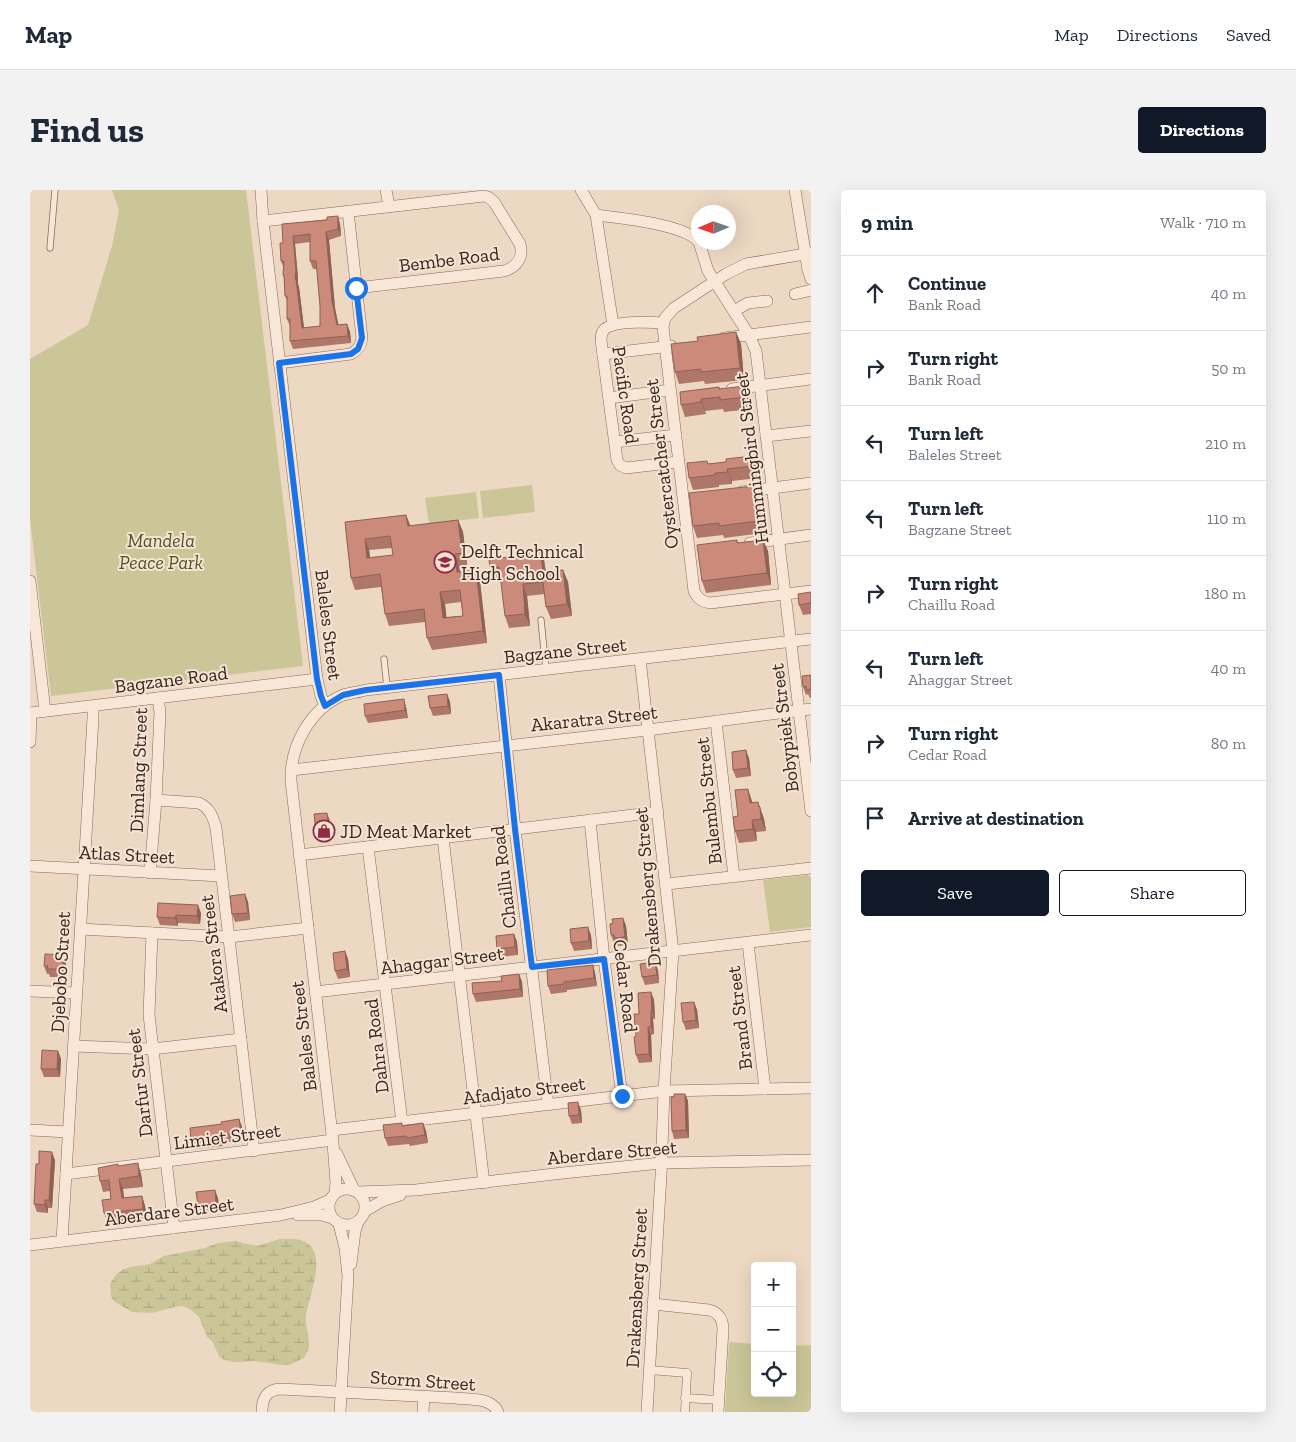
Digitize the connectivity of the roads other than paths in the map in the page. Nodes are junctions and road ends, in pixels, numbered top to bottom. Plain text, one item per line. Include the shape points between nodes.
1 (55, 190) edge
2 (261, 190) edge
3 (386, 190) edge
4 (581, 190) edge
5 (795, 190) edge
6 (389, 206) junction
7 (348, 211) junction
8 (596, 215) junction
9 (263, 221) junction
10 (691, 235) edge
11 (50, 248) dead end
12 (701, 250) edge
13 (808, 253) edge
14 (811, 280) edge
15 (715, 282) junction
16 (356, 288) junction
17 (811, 290) edge
18 (796, 294) dead end
19 (767, 301) dead end
20 (734, 311) junction
21 (663, 323) junction
22 (614, 325) junction
23 (811, 327) edge
24 (749, 335) junction
25 (712, 340) edge
26 (684, 344) edge
27 (665, 347) junction
28 (603, 354) junction
29 (279, 363) junction
30 (811, 379) edge
31 (760, 386) junction
32 (720, 390) edge
33 (674, 394) junction
34 (609, 398) junction
35 (811, 431) edge
36 (676, 435) junction
37 (766, 436) junction
38 (615, 442) junction
39 (678, 462) junction
40 (811, 483) edge
41 (772, 488) junction
42 (732, 493) edge
43 (811, 535) edge
44 (778, 539) junction
45 (738, 544) edge
46 (30, 581) edge
47 (811, 591) edge
48 (785, 594) junction
49 (541, 620) dead end
50 (811, 639) edge
51 (791, 641) junction
52 (384, 659) dead end
53 (640, 659) junction
54 (546, 670) junction
55 (499, 675) junction
56 (317, 679) junction
57 (387, 687) junction
58 (158, 698) junction
59 (93, 706) junction
60 (325, 706) junction
61 (805, 710) edge
62 (45, 711) junction
63 (30, 713) edge
64 (716, 721) junction
65 (648, 730) junction
66 (30, 742) edge
67 (506, 746) junction
68 (291, 770) junction
69 (156, 800) junction
70 (811, 811) edge
71 (658, 812) junction
72 (590, 820) junction
73 (515, 829) junction
74 (443, 838) junction
75 (368, 847) junction
76 (299, 855) junction
77 (30, 866) edge
78 (811, 868) edge
79 (84, 870) junction
80 (150, 873) junction
81 (221, 876) junction
82 (734, 877) junction
83 (667, 884) junction
84 (308, 928) junction
85 (80, 929) junction
86 (152, 933) junction
87 (811, 935) edge
88 (229, 937) junction
89 (748, 943) junction
90 (674, 951) junction
91 (604, 959) junction
92 (532, 967) junction
93 (459, 976) junction
94 (386, 984) junction
95 (30, 990) edge
96 (315, 992) junction
97 (76, 993) junction
98 (241, 1040) junction
99 (74, 1046) junction
100 (152, 1049) junction
101 (811, 1088) edge
102 (765, 1089) junction
103 (664, 1091) junction
104 (622, 1096) junction
105 (548, 1105) junction
106 (476, 1114) junction
107 (402, 1122) junction
108 (30, 1130) edge
109 (68, 1132) junction
110 (333, 1138) junction
111 (254, 1151) junction
112 (811, 1160) edge
113 (166, 1162) junction
114 (660, 1163) junction
115 (66, 1174) junction
116 (484, 1183) junction
117 (416, 1190) junction
118 (356, 1191) junction
119 (333, 1197) junction
120 (365, 1211) junction
121 (281, 1215) junction
122 (336, 1221) junction
123 (358, 1222) junction
124 (174, 1228) junction
125 (62, 1241) junction
126 (30, 1245) edge
127 (348, 1276) junction
128 (653, 1304) junction
129 (649, 1370) junction
130 (341, 1392) junction
131 (424, 1397) junction
132 (685, 1398) junction
133 (719, 1406) edge
134 (262, 1412) edge
135 (340, 1412) edge
136 (423, 1412) edge
137 (498, 1412) edge
138 (647, 1412) edge
139 (685, 1412) edge

1 - 11 lane
2 - 9 street, Baleles Street
3 - 6 street
4 - 8 street
5 - 13 street
6 - 7 street
6 - 16 street, Bembe Road via 488,197 520,244 520,258 516,266 504,271
7 - 9 street
7 - 16 street
8 - 10 street via 645,221
8 - 22 street
9 - 29 street, Baleles Street
12 - 15 street, Hummingbird Street
13 - 14 street
13 - 15 street via 746,264
15 - 20 street, Hummingbird Street
15 - 21 street via 674,308
16 - 29 street via 362,338 358,349 351,354
17 - 18 street
19 - 20 street via 748,304
20 - 24 street, Hummingbird Street
21 - 22 street, Pacific Road
21 - 27 street, Oystercatcher Street
22 - 28 street, Pacific Road via 605,329 601,336
23 - 24 street
24 - 25 street
24 - 31 street, Hummingbird Street via 756,350
26 - 27 street
27 - 28 street
27 - 33 street, Oystercatcher Street
28 - 34 street, Pacific Road
29 - 56 street, Baleles Street
30 - 31 street
31 - 32 street
31 - 37 street, Hummingbird Street
33 - 34 street
33 - 36 street, Oystercatcher Street
34 - 38 street, Pacific Road
35 - 37 street
36 - 38 street
36 - 39 street, Oystercatcher Street
37 - 41 street, Hummingbird Street
38 - 39 street, Pacific Road via 617,460 626,468
39 - 48 street, Oystercatcher Street via 688,498 694,550 694,590 699,599 710,603
40 - 41 street
41 - 42 street
41 - 44 street, Hummingbird Street
43 - 44 street
44 - 45 street
44 - 48 street, Hummingbird Street
46 - 62 street
47 - 48 street
48 - 51 street, Hummingbird Street
49 - 54 lane
50 - 51 street, Bagzane Street
51 - 53 street, Bagzane Street
51 - 61 street, Bobypiek Street
52 - 57 lane
53 - 54 street, Bagzane Street
53 - 65 street, Drakensberg Street
54 - 55 street, Bagzane Street
55 - 57 street, Bagzane Street
55 - 67 street, Chaillu Road
56 - 58 street, Bagzane Road
56 - 60 street, Baleles Street
57 - 60 street, Bagzane Street via 343,695
58 - 59 street, Bagzane Road
58 - 69 street, Dimlang Street
59 - 62 street, Bagzane Road
59 - 79 street, Djebobo Street
60 - 68 street, Baleles Street via 309,722 296,748
61 - 64 street, Akaratra Street
61 - 70 street, Bobypiek Street
62 - 63 street, Bagzane Road
63 - 66 street
64 - 65 street, Akaratra Street
64 - 82 street, Bulembu Street
65 - 67 street, Akaratra Street
65 - 71 street, Drakensberg Street
67 - 68 street, Akaratra Street
67 - 73 street, Chaillu Road
68 - 76 street, Baleles Street
69 - 80 street, Dimlang Street
69 - 81 street, Atakora Street via 199,803 212,814
71 - 72 street
71 - 83 street, Drakensberg Street
72 - 73 street
72 - 91 street, Cedar Road
73 - 74 street
73 - 92 street, Chaillu Road
74 - 75 street
74 - 93 street
75 - 76 street
75 - 94 street, Dahra Road
76 - 84 street, Baleles Street
77 - 79 street, Atlas Street
78 - 82 street
79 - 80 street, Atlas Street
79 - 85 street, Djebobo Street
80 - 81 street, Atlas Street
81 - 88 street, Atakora Street
82 - 83 street
83 - 90 street, Drakensberg Street
84 - 88 street
84 - 96 street, Baleles Street
85 - 86 street
85 - 97 street, Djebobo Street
86 - 88 street
86 - 100 street, Darfur Street via 148,1004
87 - 89 street, Ahaggar Street
88 - 98 street, Atakora Street
89 - 90 street, Ahaggar Street
89 - 102 street, Brand Street
90 - 91 street, Ahaggar Street
90 - 103 street, Drakensberg Street
91 - 92 street, Ahaggar Street
91 - 104 street, Cedar Road
92 - 93 street, Ahaggar Street
92 - 105 street, Chaillu Road
93 - 94 street, Ahaggar Street
93 - 106 street
94 - 96 street, Ahaggar Street
94 - 107 street, Dahra Road
95 - 97 street
96 - 110 street, Baleles Street
97 - 99 street, Djebobo Street
98 - 100 street
98 - 111 street, Atakora Street
99 - 100 street
99 - 109 street, Djebobo Street
100 - 113 street, Darfur Street
101 - 102 street, Afadjato Street
102 - 103 street, Afadjato Street
103 - 104 street, Afadjato Street
103 - 114 street, Drakensberg Street
104 - 105 street, Afadjato Street
105 - 106 street, Afadjato Street
106 - 107 street, Afadjato Street
106 - 116 street
107 - 110 street, Afadjato Street
108 - 109 street
109 - 115 street, Djebobo Street
110 - 111 street, Limiet Street
110 - 118 street, Baleles Street via 340,1163
110 - 119 street, Baleles Street via 336,1183
111 - 113 street, Limiet Street
112 - 114 street, Aberdare Street
113 - 115 street, Limiet Street
113 - 124 street, Darfur Street
114 - 116 street, Aberdare Street
114 - 128 street, Drakensberg Street
115 - 125 street, Djebobo Street
116 - 117 street, Aberdare Street
117 - 118 street, Aberdare Street
117 - 120 street, Aberdare Street via 382,1201
118 - 119 street via 346,1188
118 - 120 street via 365,1201
119 - 121 street, Aberdare Street
119 - 122 street via 329,1209
120 - 123 street
121 - 122 street, Aberdare Street via 315,1215
121 - 124 street, Aberdare Street
122 - 123 street via 345,1226
122 - 127 street via 346,1248
123 - 127 street
124 - 125 street, Aberdare Street
125 - 126 street, Aberdare Street
127 - 130 street
128 - 129 street, Drakensberg Street
128 - 133 street via 709,1310 720,1318 723,1329
129 - 132 street via 686,1373
129 - 138 street, Drakensberg Street
130 - 131 street, Storm Street
130 - 134 street, Storm Street via 276,1390 264,1398
130 - 135 street
131 - 136 street
131 - 137 street, Storm Street via 488,1402
132 - 133 street
132 - 139 street

